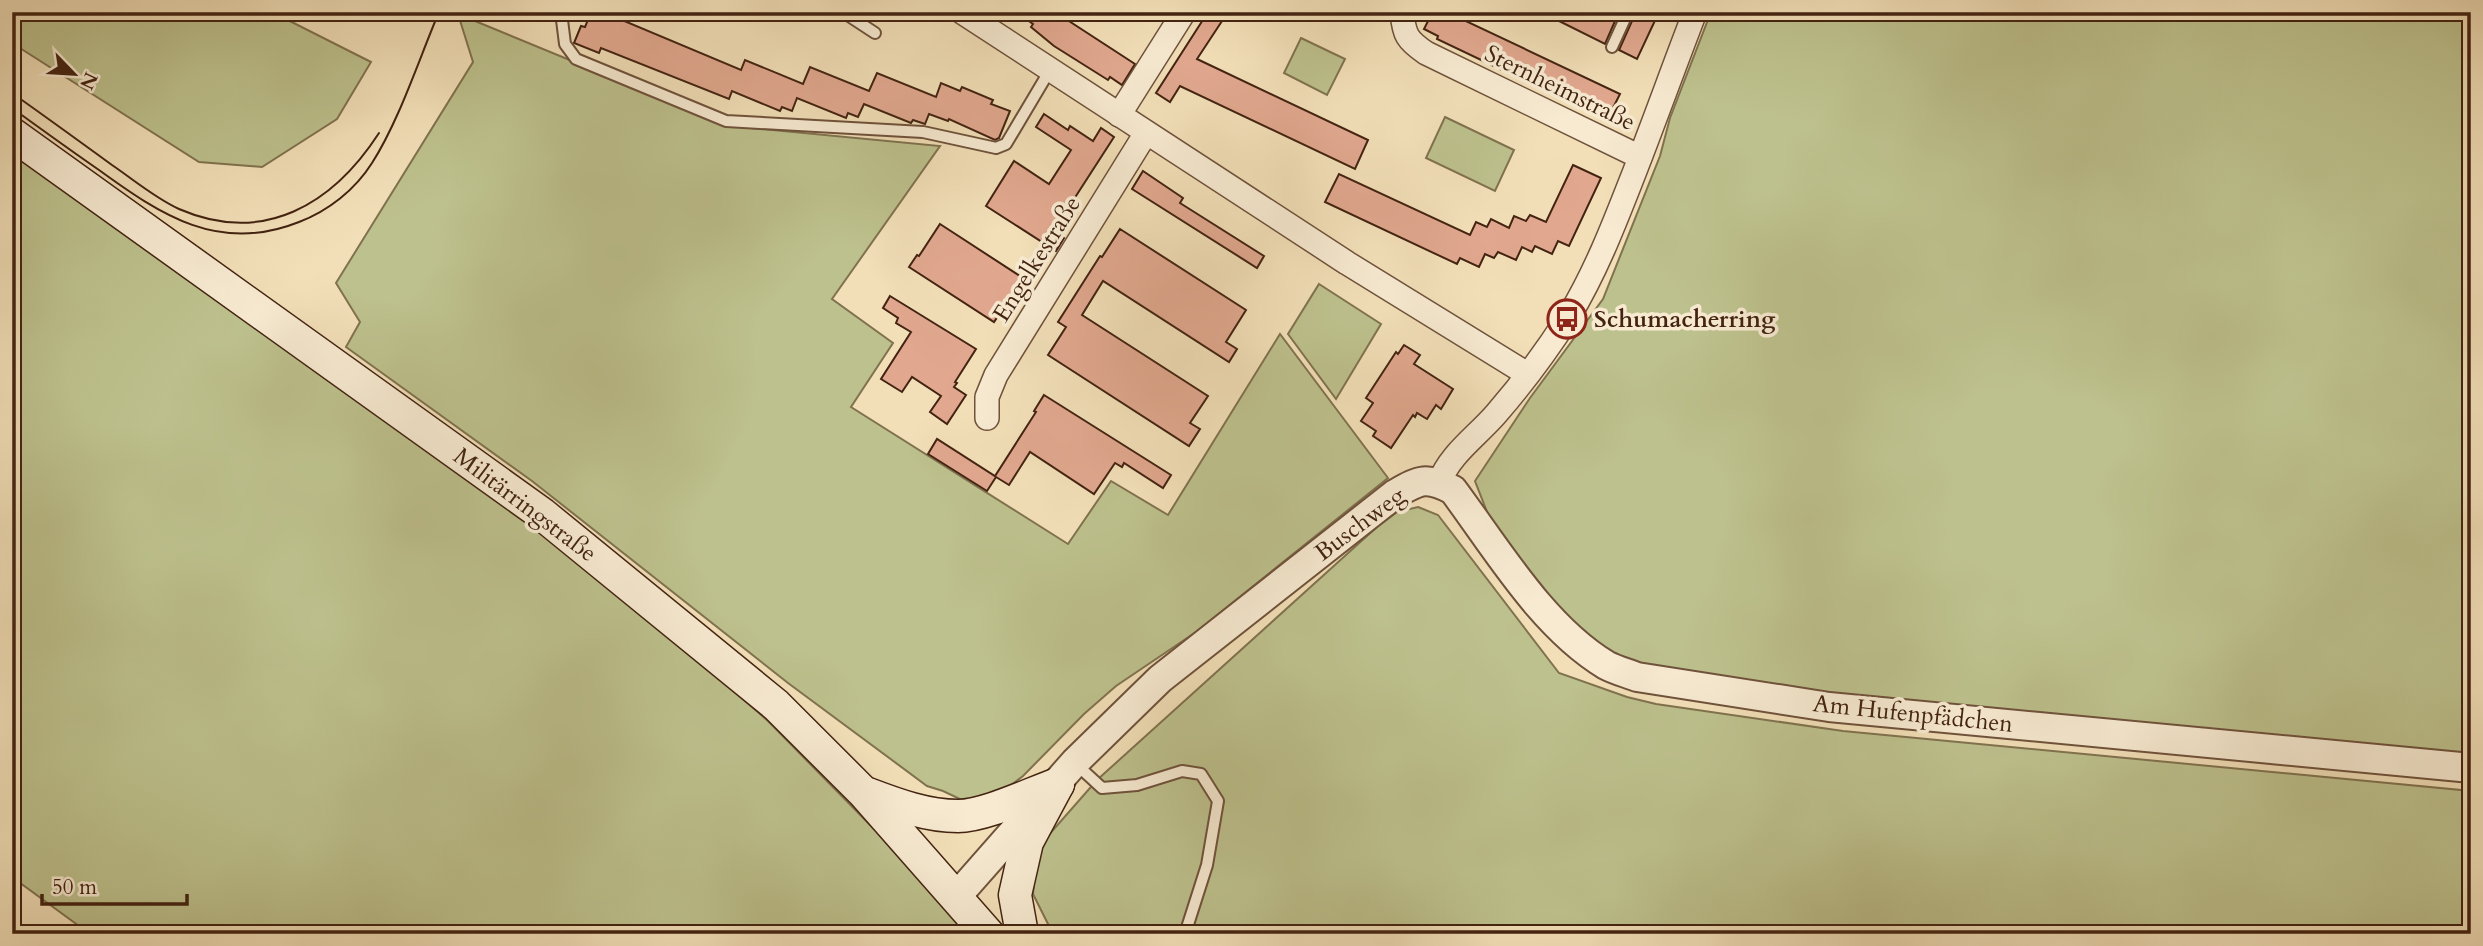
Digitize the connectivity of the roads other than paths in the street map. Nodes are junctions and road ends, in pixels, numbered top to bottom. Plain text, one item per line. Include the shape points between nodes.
1 (561, 12) edge
2 (962, 12) edge
3 (1184, 12) edge
4 (1402, 12) edge
5 (1628, 12) edge
6 (1695, 12) edge
7 (845, 13) edge
8 (875, 33) dead end
9 (1612, 47) dead end
10 (1050, 70) junction
11 (1119, 115) junction
12 (1146, 133) junction
13 (12, 134) edge
14 (1640, 157) junction
15 (1527, 374) junction
16 (987, 418) dead end
17 (1439, 483) junction
18 (2471, 768) edge
19 (1066, 773) junction
20 (864, 793) junction
21 (957, 897) junction
22 (988, 934) edge
23 (1022, 934) edge
24 (1185, 934) edge

1 - 10 lane via 565,44 576,59 726,121 923,132 996,148 1006,144
2 - 10 street
3 - 11 street
4 - 14 street, Sternheimstraße via 1411,43 1426,53
5 - 9 lane
6 - 14 street, Buschweg
7 - 8 lane
10 - 11 street
11 - 12 street
12 - 15 street
12 - 16 street, Engelkestraße via 996,375 987,397
13 - 20 main road, Militärringstraße via 542,514 776,705
14 - 15 street, Buschweg via 1587,285
15 - 17 street, Buschweg via 1497,414 1444,469
17 - 18 street, Am Hufenpfädchen via 1453,489 1508,567 1579,645 1608,666 1637,677 1829,706
17 - 19 street, Buschweg via 1418,481 1395,494 1160,679
19 - 20 main road via 978,813 960,816 912,810
19 - 21 street, Buschweg
19 - 23 main road via 1027,842 1016,895
19 - 24 lane via 1102,788 1137,785 1182,771 1201,774 1218,801 1208,865
20 - 21 main road, Militärringstraße
21 - 22 main road, Militärringstraße

